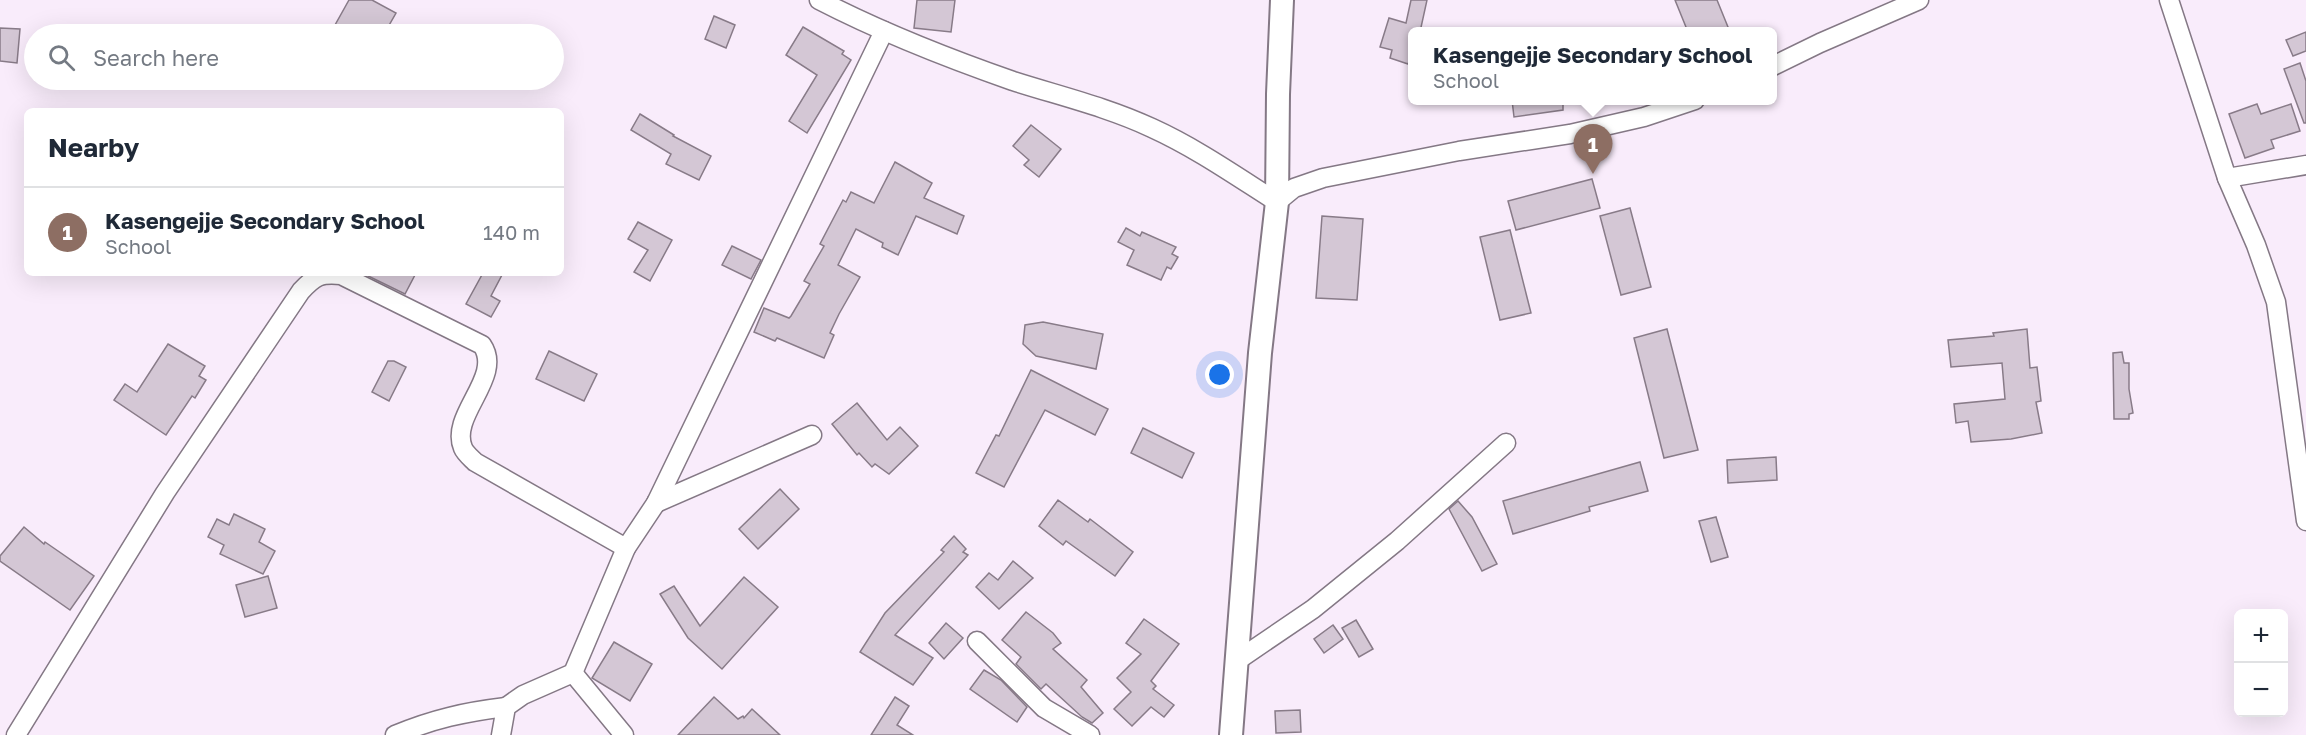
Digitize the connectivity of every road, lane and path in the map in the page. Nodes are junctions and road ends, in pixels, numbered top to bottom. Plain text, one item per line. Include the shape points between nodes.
1 (819, 0) edge
2 (1282, 0) edge
3 (1919, 0) edge
4 (2169, 0) edge
5 (853, 8) edge
6 (884, 32) junction
7 (1777, 64) edge
8 (1680, 105) edge
9 (2306, 165) edge
10 (2227, 178) junction
11 (1277, 202) junction
12 (318, 276) edge
13 (343, 276) edge
14 (812, 435) dead end
15 (1506, 443) dead end
16 (656, 503) junction
17 (2306, 521) edge
18 (626, 548) junction
19 (977, 641) dead end
20 (1238, 660) junction
21 (573, 673) junction
22 (506, 707) junction
23 (16, 735) edge
24 (395, 735) edge
25 (501, 735) edge
26 (624, 735) edge
27 (1090, 735) edge
28 (1231, 735) edge

1 - 5 street
2 - 11 street
3 - 7 street
4 - 10 street
5 - 6 street
6 - 11 street via 1150,127 1195,149
6 - 16 street
8 - 11 street via 1570,134 1323,178 1294,188
9 - 10 street
10 - 17 street via 2276,302
11 - 20 street via 1260,353
12 - 23 street via 301,291 172,484
13 - 18 street via 482,345 489,365 463,426 464,450 475,462
14 - 16 street
15 - 20 street via 1397,541 1313,609
16 - 18 street
18 - 21 street
19 - 27 street via 1044,708
20 - 28 street
21 - 22 street via 523,695
21 - 26 street
22 - 24 street via 432,720
22 - 25 street

